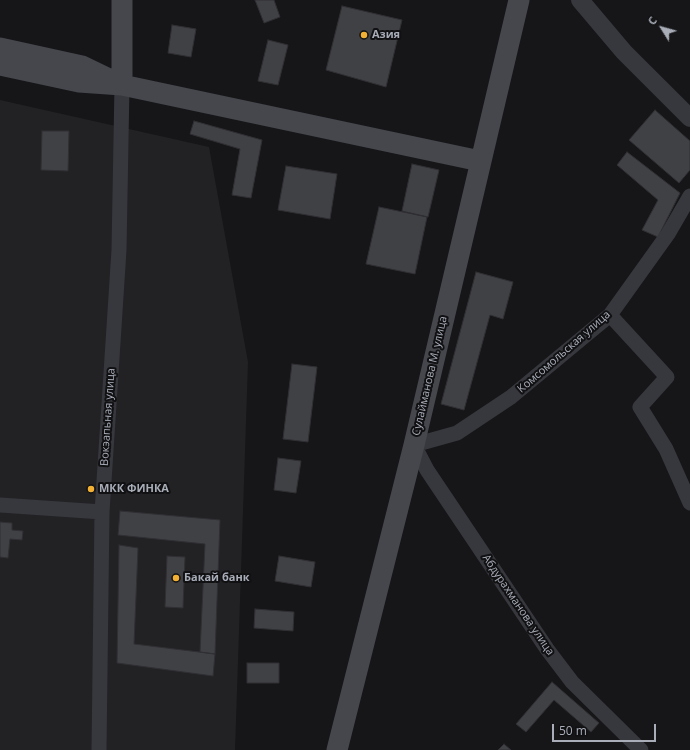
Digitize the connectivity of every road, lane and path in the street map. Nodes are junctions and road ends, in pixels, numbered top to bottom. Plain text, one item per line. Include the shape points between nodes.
1 (122, 0) edge
2 (518, 0) edge
3 (580, 0) edge
4 (0, 48) edge
5 (0, 65) edge
6 (122, 85) junction
7 (690, 118) edge
8 (480, 161) junction
9 (690, 196) edge
10 (610, 315) junction
11 (414, 444) junction
12 (690, 503) edge
13 (0, 505) edge
14 (102, 512) junction
15 (98, 750) edge
16 (337, 750) edge
17 (641, 750) edge

1 - 6 main road
2 - 8 main road, Сулайманова М. улица
3 - 7 street via 624,52
4 - 6 main road via 82,66
5 - 6 main road via 79,82
6 - 8 main road
6 - 14 street, Вокэапьная улица via 119,250
8 - 11 main road, Сулайманова М. улица
9 - 10 street, Комсомольская улица via 668,234
10 - 11 street, Комсомольская улица via 511,397 457,433
10 - 12 street via 667,377 640,407 666,449
11 - 16 main road, Сулайманова М. улица
11 - 17 street, Абдурахманова улица via 427,470 559,665 572,682
13 - 14 street
14 - 15 street, Вокэапьная улица

